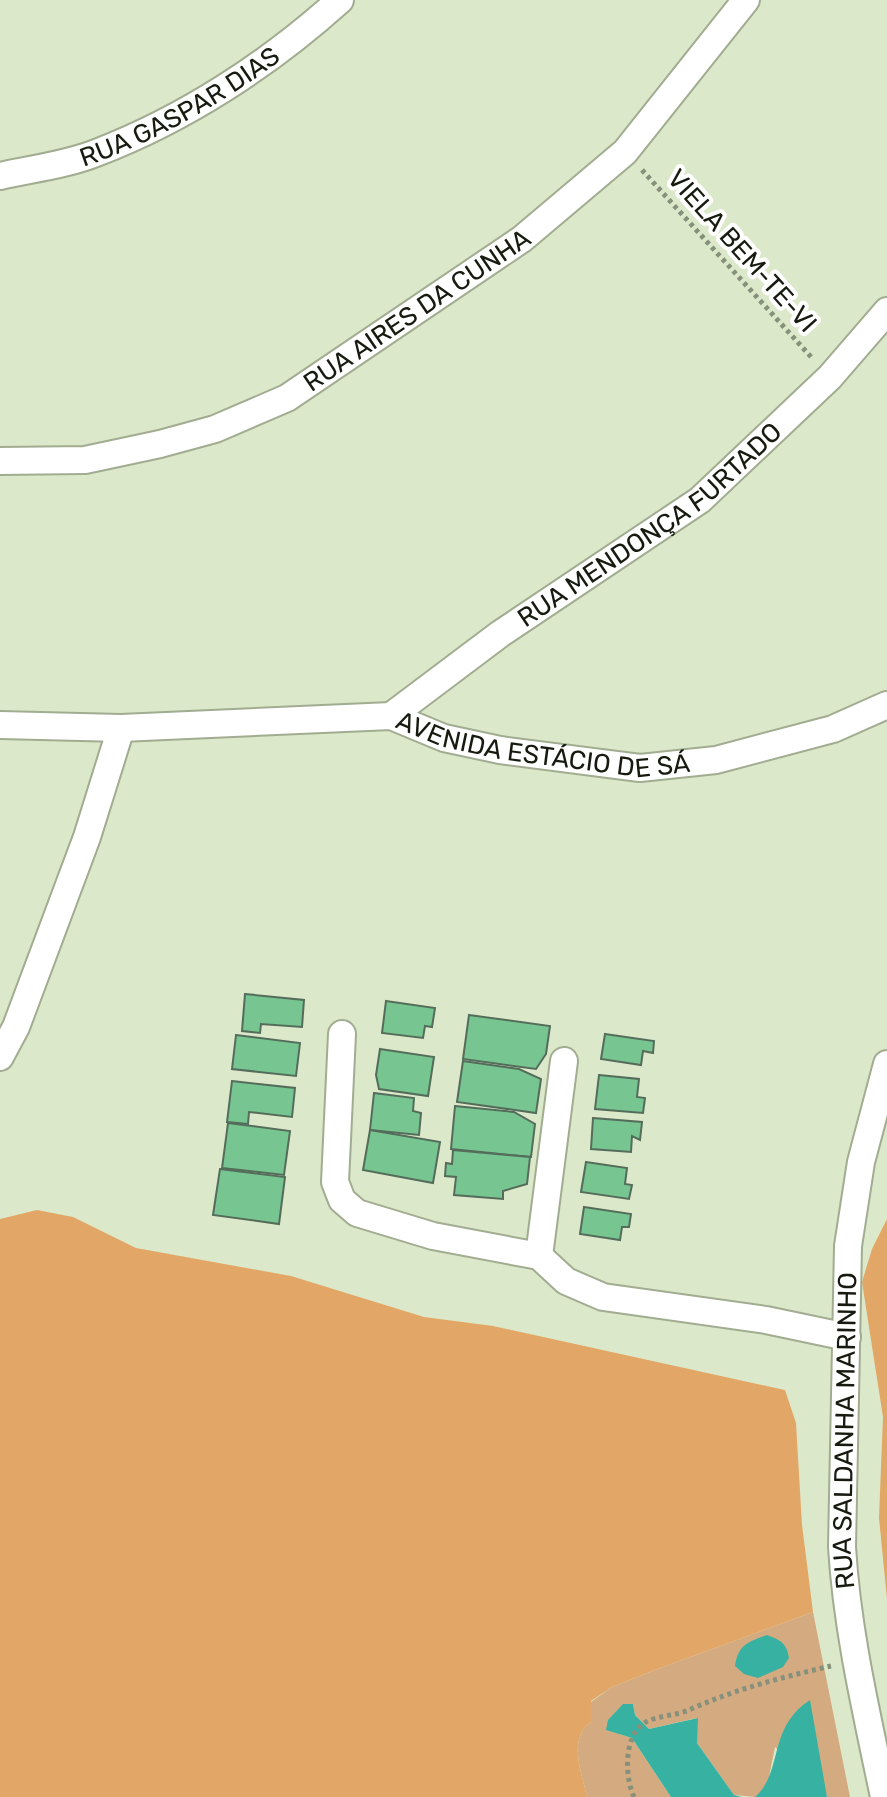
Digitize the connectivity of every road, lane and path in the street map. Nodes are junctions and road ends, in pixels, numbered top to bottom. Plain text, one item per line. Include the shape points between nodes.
1 (340, 0) edge
2 (746, 0) edge
3 (625, 152) junction
4 (0, 176) edge
5 (887, 311) edge
6 (830, 377) junction
7 (0, 461) edge
8 (887, 705) edge
9 (391, 716) junction
10 (0, 725) edge
11 (121, 728) junction
12 (342, 1034) dead end
13 (0, 1057) edge
14 (564, 1061) dead end
15 (887, 1064) edge
16 (539, 1256) junction
17 (847, 1337) junction
18 (832, 1666) dead end
19 (634, 1797) edge
20 (884, 1797) edge

1 - 4 street, RUA GASPAR DIAS via 292,44 193,107 94,154
2 - 3 street, RUA AIRES DA CUNHA
3 - 6 path, VIELA BEM-TE-VI
3 - 7 street, RUA AIRES DA CUNHA via 522,239 287,398 215,429 160,444 85,460
5 - 6 street, RUA MENDONÇA FURTADO
6 - 9 street, RUA MENDONÇA FURTADO via 700,500 500,634
8 - 9 street, AVENIDA ESTÁCIO DE SÁ via 833,729 716,760 640,768 500,750 444,738
9 - 11 street, AVENIDA ESTÁCIO DE SÁ
10 - 11 street, AVENIDA ESTÁCIO DE SÁ
11 - 13 street via 87,837
12 - 16 street via 335,1182 342,1200 357,1213 433,1236
14 - 16 street
15 - 17 street, RUA SALDANHA MARINHO via 861,1162 848,1246
16 - 17 street via 566,1281 603,1297
17 - 20 street, RUA SALDANHA MARINHO via 844,1575
18 - 19 path via 710,1698 690,1710 643,1723 631,1738 628,1785

